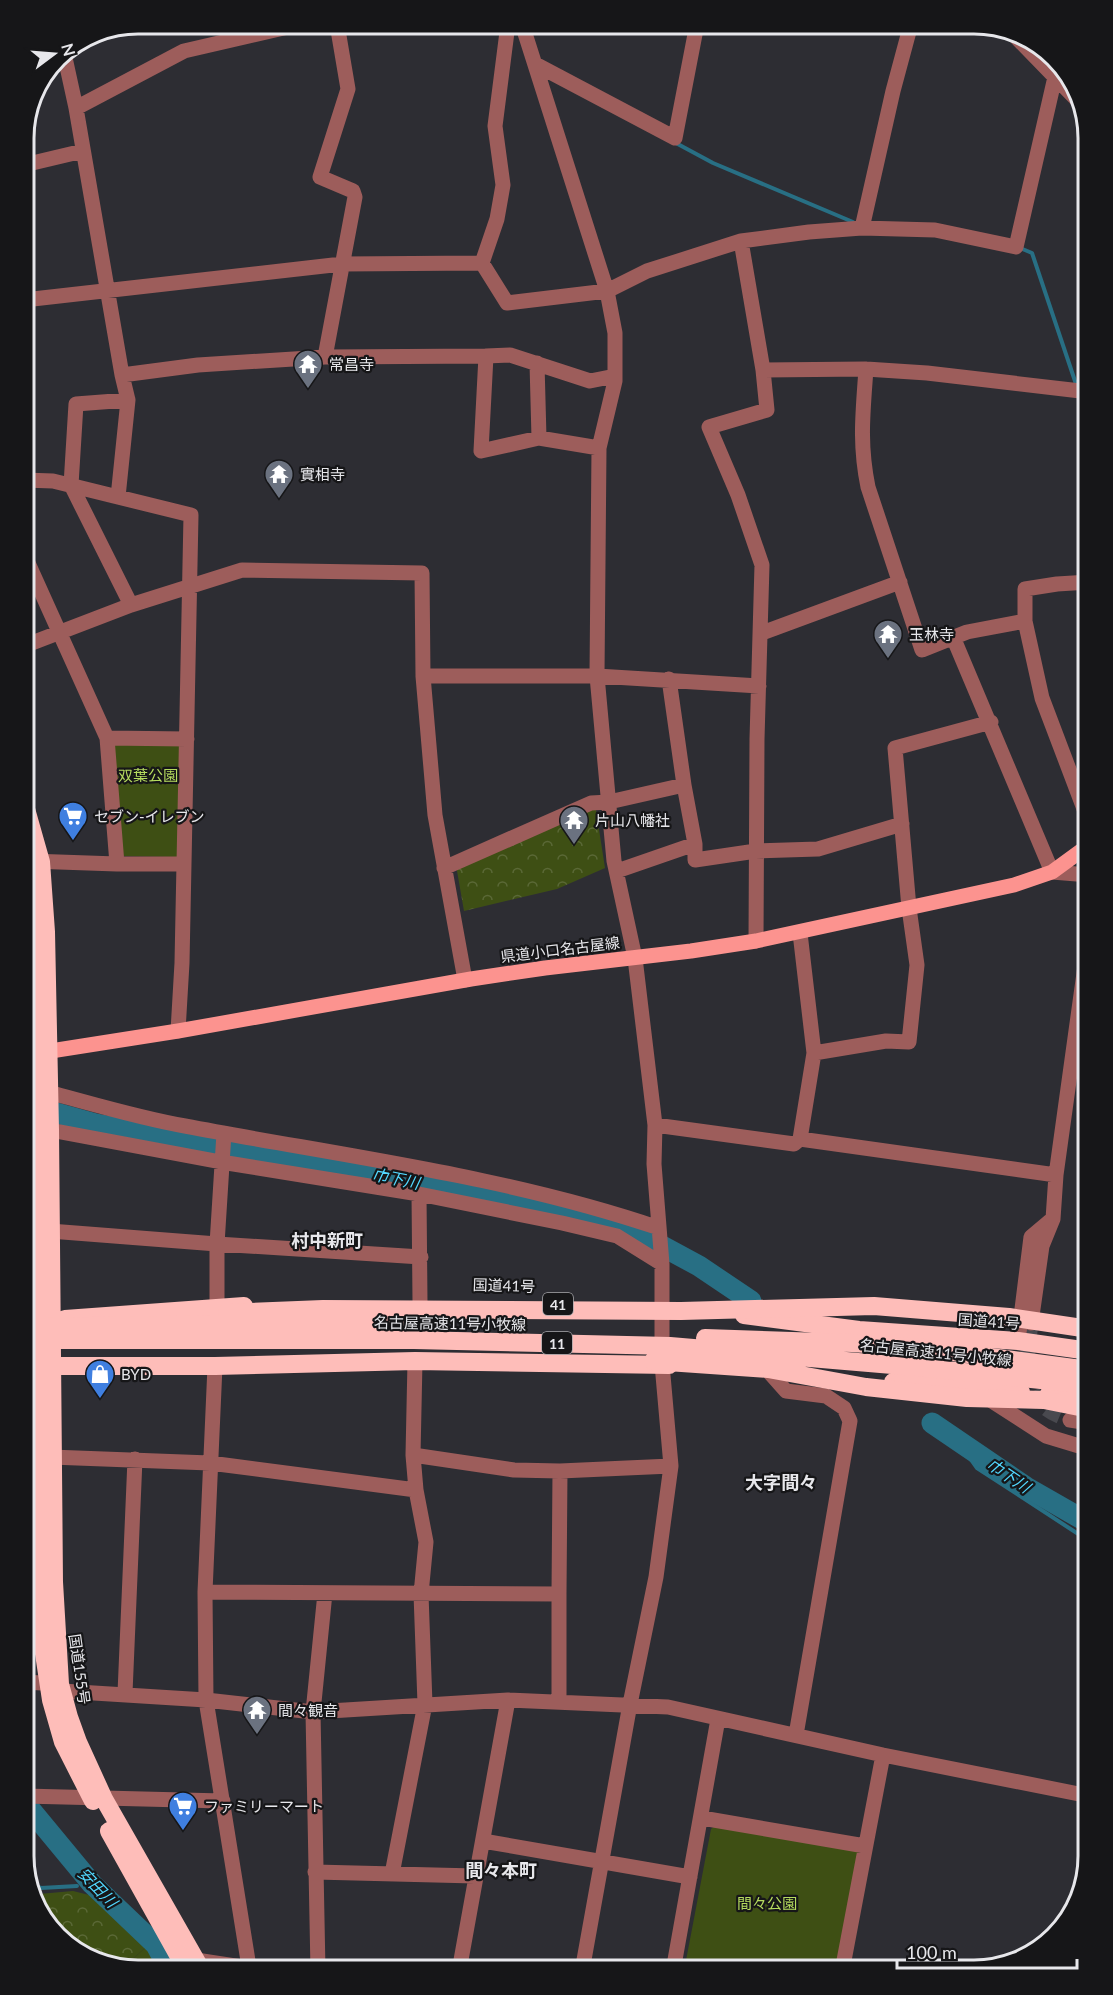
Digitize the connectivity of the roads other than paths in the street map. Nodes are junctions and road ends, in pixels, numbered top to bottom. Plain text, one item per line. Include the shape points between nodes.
1 (257, 34) edge
2 (339, 34) edge
3 (507, 34) edge
4 (526, 34) edge
5 (695, 35) edge
6 (908, 35) edge
7 (1029, 50) edge
8 (536, 64) junction
9 (1055, 77) junction
10 (71, 84) edge
11 (1064, 87) edge
12 (76, 108) junction
13 (83, 151) junction
14 (35, 162) edge
15 (862, 228) junction
16 (741, 242) junction
17 (482, 263) junction
18 (342, 264) junction
19 (108, 290) junction
20 (607, 291) junction
21 (35, 299) edge
22 (486, 356) junction
23 (325, 357) junction
24 (537, 363) junction
25 (866, 369) junction
26 (764, 370) junction
27 (122, 375) junction
28 (615, 376) junction
29 (1078, 391) edge
30 (128, 400) junction
31 (539, 438) junction
32 (598, 448) junction
33 (35, 480) edge
34 (71, 485) junction
35 (118, 497) junction
36 (35, 578) edge
37 (900, 582) junction
38 (1078, 583) edge
39 (190, 585) junction
40 (131, 605) junction
41 (1025, 621) junction
42 (59, 632) junction
43 (762, 633) junction
44 (953, 637) junction
45 (35, 642) edge
46 (423, 676) junction
47 (597, 676) junction
48 (669, 679) junction
49 (759, 686) junction
50 (991, 722) junction
51 (107, 738) junction
52 (187, 739) junction
53 (684, 785) junction
54 (1078, 793) edge
55 (609, 802) junction
56 (902, 824) junction
57 (695, 844) junction
58 (756, 851) junction
59 (1078, 853) edge
60 (35, 858) edge
61 (117, 864) junction
62 (183, 864) junction
63 (444, 868) junction
64 (617, 871) junction
65 (1052, 872) junction
66 (1078, 874) edge
67 (35, 882) edge
68 (909, 908) junction
69 (800, 933) junction
70 (756, 941) junction
71 (635, 958) junction
72 (465, 980) junction
73 (1078, 1016) edge
74 (178, 1031) junction
75 (34, 1049) edge
76 (813, 1053) junction
77 (34, 1054) edge
78 (34, 1056) edge
79 (44, 1096) junction
80 (44, 1122) junction
81 (655, 1125) junction
82 (224, 1133) junction
83 (800, 1139) junction
84 (221, 1160) junction
85 (1056, 1175) junction
86 (419, 1194) junction
87 (1053, 1219) junction
88 (659, 1228) junction
89 (37, 1229) edge
90 (217, 1244) junction
91 (420, 1257) junction
92 (662, 1264) junction
93 (420, 1301) junction
94 (661, 1304) junction
95 (217, 1306) junction
96 (34, 1312) edge
97 (34, 1322) edge
98 (1031, 1323) tunnel mouth
99 (34, 1325) edge
100 (133, 1325) junction
101 (1078, 1327) edge
102 (34, 1340) edge
103 (414, 1340) junction
104 (1018, 1341) junction
105 (1078, 1349) edge
106 (416, 1361) junction
107 (662, 1364) junction
108 (38, 1366) edge
109 (215, 1366) junction
110 (1078, 1369) edge
111 (770, 1373) junction
112 (1078, 1384) edge
113 (972, 1388) junction
114 (1078, 1397) edge
115 (1078, 1407) edge
116 (1070, 1420) tunnel mouth
117 (1078, 1421) edge
118 (1078, 1446) edge
119 (413, 1455) junction
120 (39, 1456) edge
121 (135, 1459) junction
122 (210, 1462) junction
123 (671, 1466) junction
124 (560, 1471) junction
125 (416, 1490) junction
126 (205, 1592) junction
127 (325, 1593) junction
128 (422, 1594) junction
129 (560, 1594) junction
130 (34, 1683) edge
131 (57, 1686) junction
132 (124, 1693) junction
133 (206, 1700) junction
134 (508, 1700) junction
135 (559, 1702) junction
136 (425, 1704) junction
137 (630, 1704) junction
138 (313, 1712) junction
139 (718, 1719) junction
140 (796, 1735) junction
141 (883, 1755) junction
142 (1078, 1794) edge
143 (34, 1796) edge
144 (98, 1799) junction
145 (223, 1801) junction
146 (702, 1818) junction
147 (483, 1841) junction
148 (865, 1846) junction
149 (603, 1861) junction
150 (315, 1872) junction
151 (392, 1874) junction
152 (475, 1876) junction
153 (690, 1877) junction
154 (191, 1960) edge
155 (248, 1960) edge
156 (318, 1960) edge
157 (461, 1960) edge
158 (584, 1960) edge
159 (675, 1960) edge
160 (844, 1960) edge

1 - 12 street via 184,51
2 - 18 street via 348,89 320,177 353,191 355,197
3 - 17 street via 495,126 502,185 497,219
4 - 8 street
5 - 8 street via 675,138
6 - 15 street
7 - 9 street
8 - 20 street
9 - 11 street
9 - 15 street via 1016,247 935,230
10 - 12 street
12 - 13 street
13 - 14 street
13 - 19 street
15 - 16 street
16 - 20 street via 646,271
16 - 26 street
17 - 18 street
17 - 20 street via 507,303
18 - 19 street
18 - 23 street
19 - 21 street
19 - 27 street
20 - 28 street via 615,333
22 - 23 street
22 - 24 street via 510,355
22 - 31 street via 481,451
23 - 27 street via 198,365
24 - 28 street via 590,381
24 - 31 street
25 - 26 street
25 - 29 street
25 - 37 street via 862,460
26 - 43 street via 767,410 709,427 762,565
27 - 30 street
28 - 32 street
30 - 34 street via 76,404
30 - 35 street
31 - 32 street
32 - 47 street
33 - 34 street
34 - 35 street
34 - 40 street
35 - 39 street via 191,515
36 - 42 street
37 - 43 street
37 - 44 street via 922,650
38 - 41 street via 1025,589
39 - 40 street
39 - 46 street via 242,570 422,573
39 - 52 street
40 - 42 street
41 - 44 street
41 - 54 street via 1042,698
42 - 45 street
42 - 51 street
43 - 49 street
44 - 50 street
46 - 47 street
46 - 63 street via 435,815
47 - 48 street
47 - 55 street
48 - 49 street
48 - 53 street
49 - 58 street
50 - 56 street via 895,748
50 - 65 street
51 - 52 street
51 - 61 street
52 - 62 street
53 - 55 street
53 - 57 street
55 - 63 street via 591,803
55 - 64 street
56 - 58 street via 818,849
56 - 68 street
57 - 58 street via 695,860
57 - 64 street
58 - 70 street
59 - 65 main road, 県道小口名古屋線
60 - 61 street
61 - 62 street
62 - 74 street
63 - 72 street
64 - 71 street
65 - 66 street
65 - 68 main road, 県道小口名古屋線 via 1014,885
67 - 75 highway, 国道155号 via 46,932
68 - 69 main road, 県道小口名古屋線
68 - 76 street via 917,965 909,1042 886,1041
69 - 70 main road, 県道小口名古屋線
69 - 76 street
70 - 71 main road, 県道小口名古屋線
71 - 72 main road, 県道小口名古屋線
71 - 81 street
72 - 74 main road, 県道小口名古屋線
73 - 85 street
74 - 77 main road, 県道小口名古屋線
76 - 83 street
78 - 79 highway, 国道155号
79 - 80 highway, 国道155号
79 - 82 street
80 - 84 street
80 - 89 highway, 国道155号
81 - 83 street via 794,1144
81 - 88 street
82 - 84 street
82 - 88 street via 562,1199
83 - 85 street
84 - 86 street
84 - 90 street
85 - 87 street
86 - 91 street
86 - 92 street via 617,1236
87 - 98 street via 1042,1246
87 - 104 street via 1031,1237
88 - 92 street
89 - 90 street
89 - 96 highway, 国道155号
90 - 91 street
90 - 95 street
91 - 93 street
92 - 94 street
93 - 94 highway, 国道41号 / 41
93 - 95 highway, 国道41号 / 41
94 - 104 highway, 国道41号 / 41 via 859,1330
94 - 107 street
95 - 97 highway, 国道41号 / 41
97 - 100 highway, 11, bridge
99 - 108 highway, 国道155号
100 - 101 highway, bridge via 177,1315 323,1309 681,1311 874,1306 1009,1317
100 - 110 highway, 11, bridge via 493,1330 852,1343
102 - 103 highway, 名古屋高速11号小牧線 / 11, bridge
103 - 112 highway, 名古屋高速11号小牧線 / 11, bridge via 670,1346
103 - 115 highway, bridge via 519,1355 745,1366 866,1387 968,1398 1044,1400
104 - 105 highway, 国道41号 / 41
106 - 107 highway
106 - 109 highway
106 - 119 street
107 - 111 highway
107 - 123 street
108 - 109 highway
108 - 120 highway, 国道155号
109 - 122 street
111 - 113 highway
111 - 140 street via 786,1391 826,1396 844,1408 850,1421
113 - 114 highway
113 - 118 street via 1046,1436
116 - 117 street
119 - 124 street via 514,1470
119 - 125 street
120 - 121 street
120 - 131 highway, 国道155号 via 43,1647
121 - 122 street
121 - 132 street
122 - 125 street
122 - 126 street
123 - 124 street
123 - 137 street via 656,1576
124 - 129 street
125 - 128 street via 426,1542
126 - 127 street
126 - 133 street
127 - 128 street
127 - 138 street
128 - 129 street
128 - 136 street
129 - 135 street
130 - 131 street
131 - 132 street
131 - 144 highway, 国道155号 via 63,1742
132 - 133 street
133 - 138 street
133 - 145 street
134 - 135 street
134 - 136 street
134 - 147 street
135 - 137 street
136 - 138 street
136 - 151 street
137 - 139 street via 668,1707
137 - 149 street
138 - 150 street
139 - 140 street
139 - 146 street
140 - 141 street
141 - 142 street
141 - 148 street
143 - 144 street
144 - 145 street
144 - 154 highway, 国道155号
145 - 155 street
146 - 148 street
146 - 153 street
147 - 149 street
147 - 152 street
148 - 160 street
149 - 153 street
149 - 158 street
150 - 151 street
150 - 156 street
151 - 152 street
152 - 157 street
153 - 159 street

